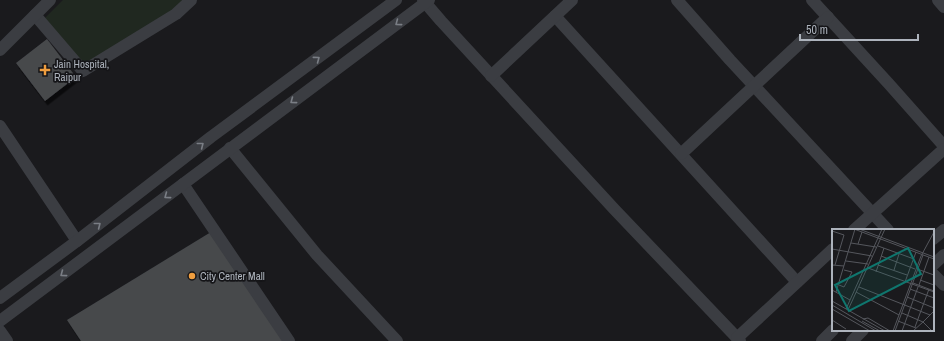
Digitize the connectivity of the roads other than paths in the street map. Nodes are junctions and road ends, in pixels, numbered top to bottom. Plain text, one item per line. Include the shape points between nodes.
1 (50, 0) edge
2 (191, 0) edge
3 (396, 0) edge
4 (572, 0) edge
5 (677, 0) edge
6 (812, 0) edge
7 (938, 0) edge
8 (426, 1) edge
9 (944, 7) edge
10 (35, 15) junction
11 (555, 16) junction
12 (828, 17) junction
13 (0, 50) edge
14 (491, 76) junction
15 (754, 86) junction
16 (0, 126) edge
17 (230, 148) junction
18 (944, 148) edge
19 (681, 154) junction
20 (183, 184) junction
21 (873, 213) junction
22 (855, 229) edge
23 (887, 229) edge
24 (944, 230) edge
25 (934, 238) edge
26 (77, 242) junction
27 (832, 250) edge
28 (944, 256) edge
29 (934, 264) edge
30 (934, 275) edge
31 (797, 282) junction
32 (944, 285) edge
33 (0, 298) edge
34 (0, 321) edge
35 (0, 331) edge
36 (832, 331) edge
37 (862, 331) edge
38 (738, 339) edge
39 (7, 341) edge
40 (289, 341) edge
41 (397, 341) edge
42 (822, 341) edge
43 (852, 341) edge

1 - 10 street
2 - 10 street via 176,14 83,71
26 -> 3 street via 211,137
4 - 11 street
5 - 15 street
6 - 12 street
7 - 9 street
8 - 14 street
8 -> 17 street
10 - 13 street
11 - 14 street
11 - 19 street
12 - 15 street
12 - 18 street
14 - 38 street
15 - 19 street
15 - 21 street
16 - 26 street
17 - 20 street
17 - 41 street via 317,255
18 - 21 street
19 - 31 street
20 -> 34 street
20 - 40 street
21 - 22 street
21 - 23 street
24 - 25 street
26 - 33 street
27 - 31 street
28 - 29 street
30 - 32 street
31 - 38 street
35 - 39 street
36 - 42 street
37 - 43 street

